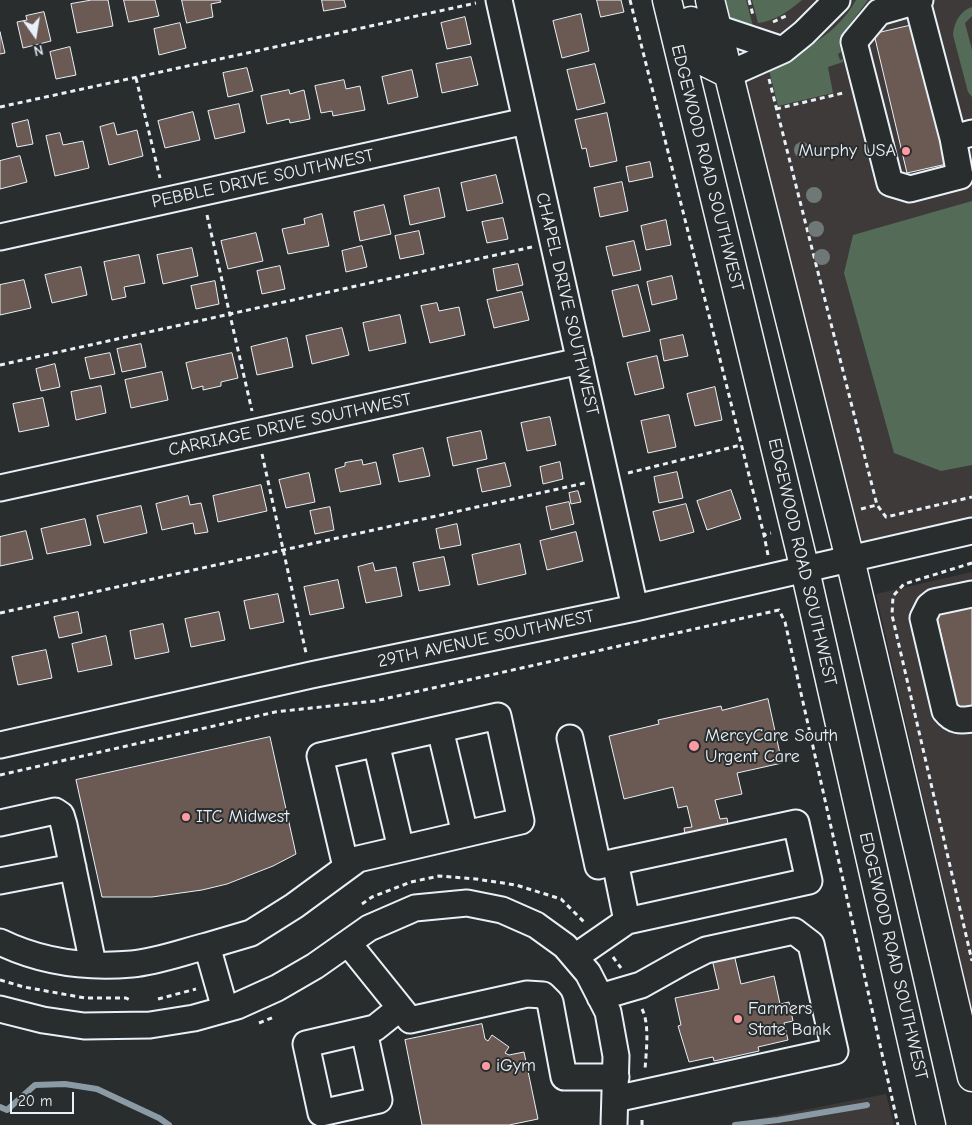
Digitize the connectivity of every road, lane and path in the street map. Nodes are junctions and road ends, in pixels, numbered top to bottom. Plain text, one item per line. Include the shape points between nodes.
1 (630, 0) edge
2 (667, 0) edge
3 (686, 0) edge
4 (710, 0) edge
5 (749, 0) edge
6 (837, 0) edge
7 (489, 1) edge
8 (918, 1) edge
9 (789, 14) dead end
10 (717, 28) junction
11 (765, 44) junction
12 (729, 74) junction
13 (136, 78) junction
14 (866, 88) junction
15 (0, 107) edge
16 (776, 109) junction
17 (526, 121) junction
18 (962, 136) edge
19 (165, 200) junction
20 (0, 236) edge
21 (554, 242) junction
22 (580, 361) junction
23 (0, 365) edge
24 (741, 445) junction
25 (606, 478) junction
26 (0, 488) edge
27 (972, 497) edge
28 (877, 505) junction
29 (855, 510) dead end
30 (780, 530) dead end
31 (972, 531) edge
32 (764, 535) junction
33 (768, 556) dead end
34 (850, 559) junction
35 (972, 563) edge
36 (805, 570) junction
37 (972, 594) edge
38 (635, 608) junction
39 (0, 613) edge
40 (972, 718) edge
41 (440, 729) junction
42 (570, 738) dead end
43 (376, 743) junction
44 (0, 745) edge
45 (0, 775) edge
46 (0, 823) edge
47 (465, 834) junction
48 (401, 849) junction
49 (615, 862) junction
50 (73, 867) junction
51 (346, 867) junction
52 (0, 881) edge
53 (627, 920) junction
54 (0, 942) edge
55 (348, 943) junction
56 (207, 946) junction
57 (574, 957) junction
58 (972, 961) edge
59 (93, 964) junction
60 (600, 997) junction
61 (400, 1008) junction
62 (0, 1009) edge
63 (225, 1009) junction
64 (364, 1031) dead end
65 (972, 1077) edge
66 (615, 1088) junction
67 (614, 1125) edge
68 (898, 1125) edge
69 (931, 1125) edge

1 - 24 path
2 - 36 main road, EDGEWOOD ROAD SOUTHWEST
3 - 12 main road via 701,60
4 - 10 main road
5 - 11 path
6 - 11 street via 804,33
7 - 13 path
7 - 17 street, CHAPEL DRIVE SOUTHWEST
8 - 14 street via 879,12 854,42
8 - 18 street
9 - 11 path via 777,21
10 - 11 street
10 - 12 main road
11 - 12 street
11 - 16 path
12 - 34 main road
13 - 15 path
13 - 19 path
14 - 16 path
14 - 18 street via 890,183 910,189 960,176
16 - 28 path
17 - 19 street, PEBBLE DRIVE SOUTHWEST
17 - 21 street, CHAPEL DRIVE SOUTHWEST
19 - 20 street, PEBBLE DRIVE SOUTHWEST
21 - 22 street, CHAPEL DRIVE SOUTHWEST
21 - 23 path
22 - 25 street, CHAPEL DRIVE SOUTHWEST
22 - 26 street, CARRIAGE DRIVE SOUTHWEST
24 - 25 path
24 - 32 path
25 - 38 street, CHAPEL DRIVE SOUTHWEST
25 - 39 path
27 - 28 path via 886,517
28 - 29 path
30 - 32 path
31 - 34 street, 29TH AVENUE SOUTHWEST
32 - 33 path
34 - 36 street, 29TH AVENUE SOUTHWEST
34 - 65 main road
35 - 58 path via 904,584 893,596 892,614
36 - 38 street, 29TH AVENUE SOUTHWEST
36 - 69 main road, EDGEWOOD ROAD SOUTHWEST
37 - 40 street via 934,602 923,618 945,711 957,720
38 - 44 street, 29TH AVENUE SOUTHWEST
41 - 43 street
41 - 47 street
41 - 47 street via 498,716 521,821
42 - 49 street via 598,866
43 - 48 street
43 - 51 street via 320,756
45 - 68 path via 275,712 375,701 779,610 785,622
46 - 50 street via 55,811 61,815
47 - 48 street
48 - 51 street via 358,859
49 - 53 street
49 - 53 street via 796,823 809,881
50 - 52 street
50 - 59 street
51 - 56 street via 251,933
53 - 57 street
54 - 59 street via 52,960
55 - 57 street via 369,928 414,908 467,903 502,910 536,924
55 - 61 street
55 - 63 street via 277,988
56 - 59 street via 133,964
56 - 63 street
57 - 60 street via 588,973
60 - 66 street via 608,1012 616,1056
60 - 66 street via 642,985 706,950 794,932 811,944 834,1051
61 - 64 street via 376,1028
61 - 66 street via 410,1020 527,994 543,995 550,1002 564,1077
62 - 63 street via 84,1026 150,1025
66 - 67 street

